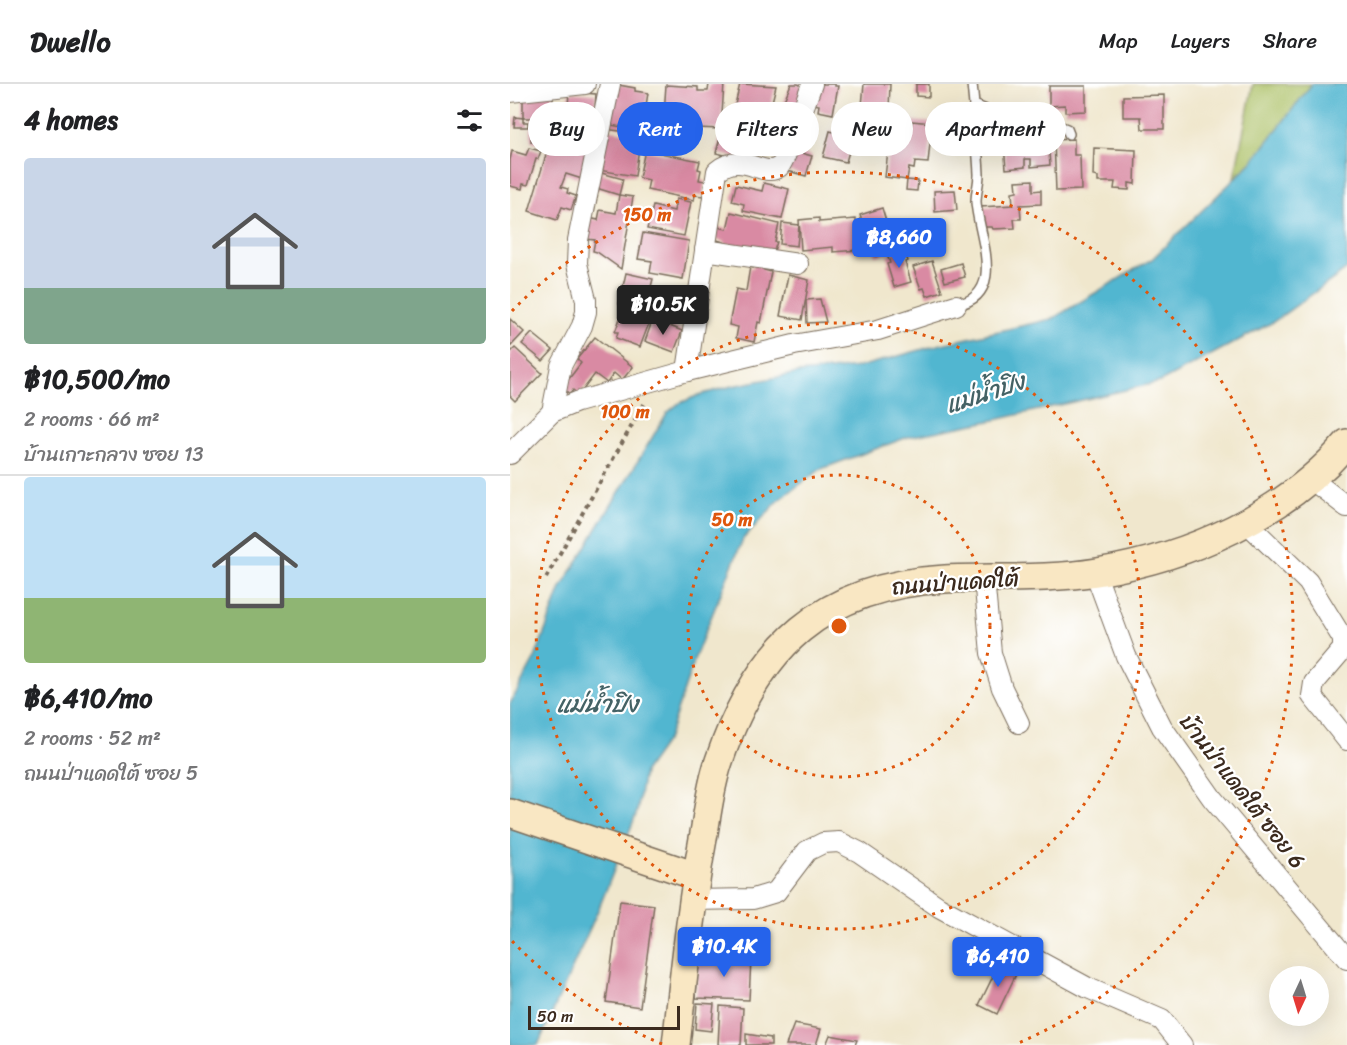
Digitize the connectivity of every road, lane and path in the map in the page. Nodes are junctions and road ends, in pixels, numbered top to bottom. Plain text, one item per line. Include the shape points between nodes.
1 (585, 84) edge
2 (610, 84) edge
3 (812, 84) edge
4 (972, 84) edge
5 (521, 88) edge
6 (974, 102) edge
7 (1066, 129) edge
8 (1069, 134) dead end
9 (978, 156) edge
10 (705, 250) junction
11 (798, 264) dead end
12 (956, 305) joint
13 (687, 371) junction
14 (647, 399) dead end
15 (552, 412) junction
16 (1347, 443) edge
17 (510, 454) edge
18 (1311, 479) junction
19 (1347, 507) edge
20 (1246, 522) junction
21 (1095, 572) junction
22 (546, 578) dead end
23 (984, 578) junction
24 (1019, 723) dead end
25 (1347, 740) edge
26 (510, 813) edge
27 (693, 888) junction
28 (1347, 958) edge
29 (676, 1045) edge
30 (1182, 1045) edge

1 - 5 street
2 - 15 street via 578,240 577,264 586,312 561,366
3 - 10 street via 786,158 779,167 769,170 739,162 717,171
4 - 6 lane
7 - 8 lane
9 - 12 lane via 976,201 987,273 978,294 969,303
10 - 11 street
10 - 13 street
12 - 13 street via 878,330
13 - 15 street
14 - 22 path
15 - 17 street
16 - 18 street, ถนนป่าแดดใต้
18 - 19 street
18 - 20 street, ถนนป่าแดดใต้
20 - 21 street, ถนนป่าแดดใต้ via 1167,555
20 - 25 street via 1308,582 1343,639 1343,649 1314,683 1312,696
21 - 23 street, ถนนป่าแดดใต้
21 - 28 street, บ้านป่าแดดใต้ ซอย 6 via 1126,656 1162,727 1212,798
23 - 24 street via 991,653
23 - 27 street, ถนนป่าแดดใต้ via 880,588 833,606 794,634 764,670 727,740 712,788
26 - 27 street via 653,862
27 - 29 street, ถนนป่าแดดใต้
27 - 30 street via 753,899 776,892 807,851 823,843 839,842 860,852 939,907 1088,988 1162,1020

